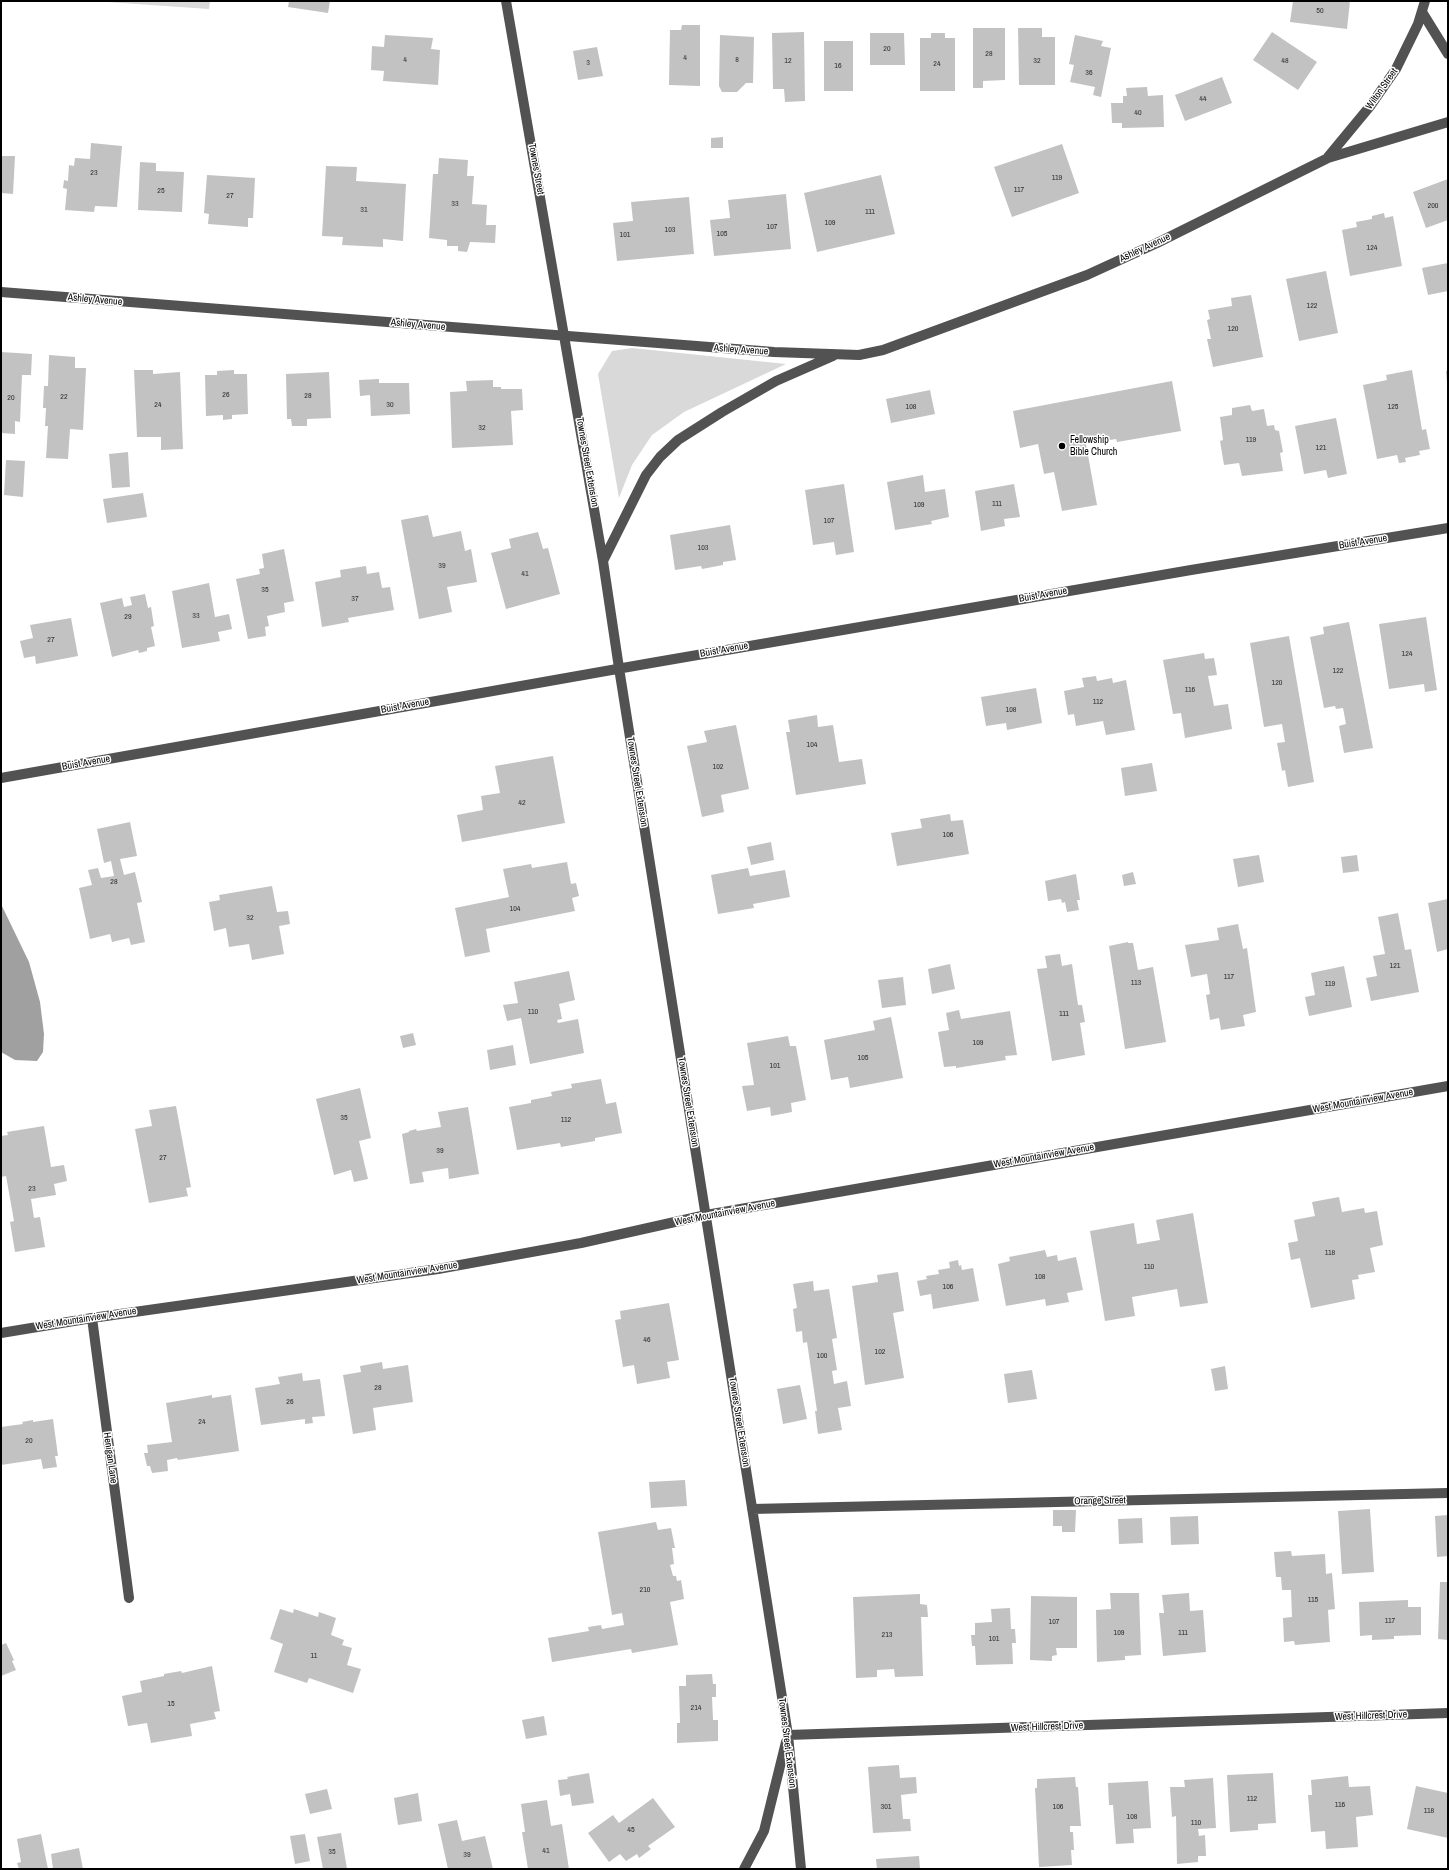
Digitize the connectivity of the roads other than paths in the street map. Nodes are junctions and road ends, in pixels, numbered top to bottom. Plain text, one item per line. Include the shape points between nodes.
1 (506, 1) edge
2 (1425, 1) edge
3 (1422, 12) junction
4 (1448, 54) edge
5 (1448, 122) edge
6 (1328, 158) junction
7 (1, 292) edge
8 (565, 337) junction
9 (835, 355) junction
10 (1448, 528) edge
11 (604, 561) junction
12 (619, 668) junction
13 (1, 778) edge
14 (1448, 1086) edge
15 (706, 1215) junction
16 (92, 1318) junction
17 (1, 1333) edge
18 (1448, 1493) edge
19 (752, 1509) junction
20 (129, 1598) dead end
21 (1448, 1713) edge
22 (788, 1735) junction
23 (744, 1869) edge
24 (801, 1869) edge

1 - 8 street, Townes Street
2 - 3 street, Wilton Street
3 - 4 street
3 - 6 street, Wilton Street via 1396,69
5 - 6 street, Ashley Avenue
6 - 9 street, Ashley Avenue via 1087,275 883,350 859,355
7 - 8 street, Ashley Avenue
8 - 9 street, Ashley Avenue
8 - 11 street, Townes Street Extension
9 - 11 street, Ashley Avenue via 776,381 678,440 646,475
10 - 12 street, Buist Avenue
11 - 12 street, Townes Street Extension
12 - 13 street, Buist Avenue
12 - 15 street, Townes Street Extension
14 - 15 street, West Mountainview Avenue
15 - 16 street, West Mountainview Avenue via 581,1243 438,1269
15 - 19 street, Townes Street Extension
16 - 17 street, West Mountainview Avenue
16 - 20 street, Henigan Lane
18 - 19 street, Orange Street
19 - 22 street, Townes Street Extension
21 - 22 street, West Hillcrest Drive
22 - 23 street via 764,1831
22 - 24 street, Townes Street Extension

